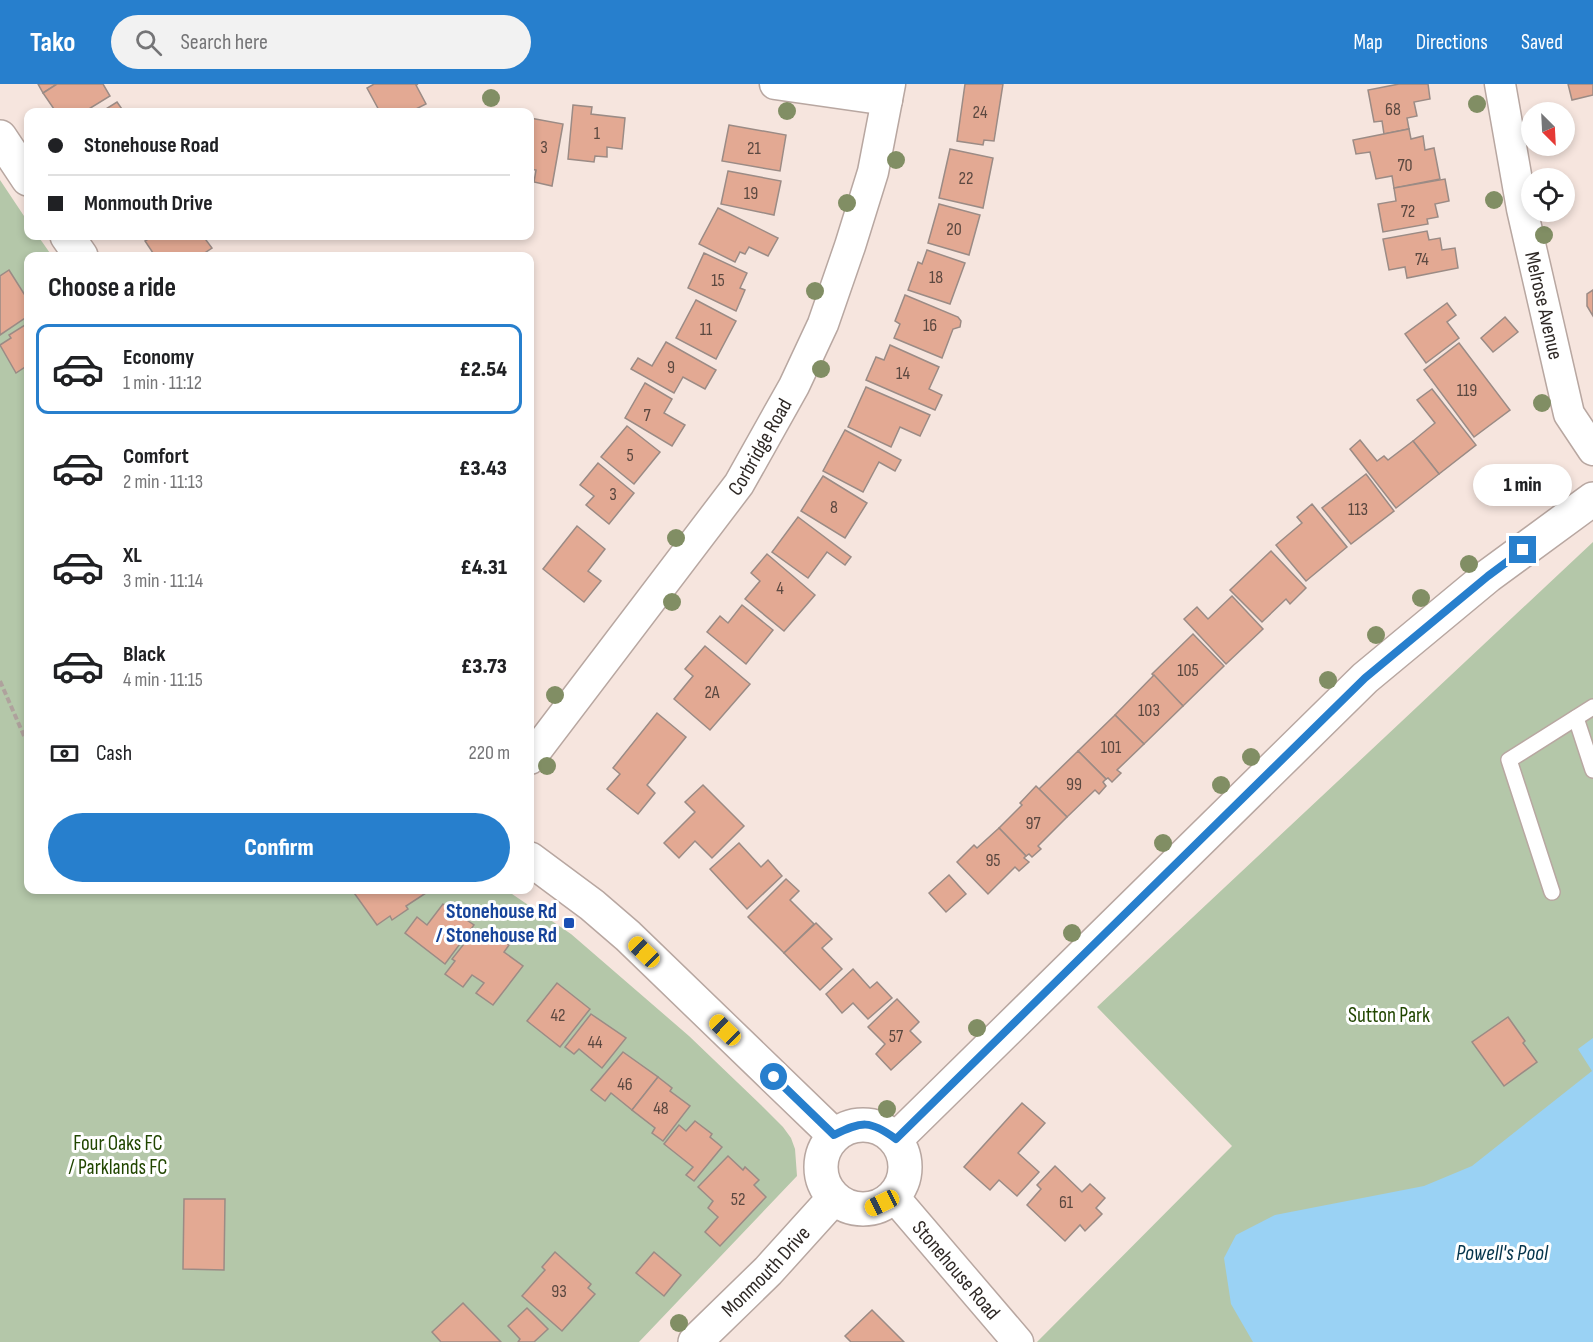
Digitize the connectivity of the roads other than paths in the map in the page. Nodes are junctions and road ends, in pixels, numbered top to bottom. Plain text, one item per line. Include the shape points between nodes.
1 (776, 84) edge
2 (1500, 84) edge
3 (889, 92) edge
4 (0, 137) edge
5 (24, 173) edge
6 (1593, 450) edge
7 (1593, 499) edge
8 (1593, 707) edge
9 (1576, 718) junction
10 (534, 754) edge
11 (1593, 770) edge
12 (534, 862) edge
13 (1552, 892) dead end
14 (834, 1135) junction
15 (896, 1139) junction
16 (894, 1197) junction
17 (834, 1198) junction
18 (695, 1342) edge
19 (1018, 1342) edge

1 - 3 street
2 - 6 street, Melrose Avenue via 1522,209 1569,414
3 - 10 street, Corbridge Road via 873,172 850,246 823,324 794,386 739,484
4 - 5 street
7 - 15 street via 1488,576 1365,678
8 - 9 lane
9 - 11 lane
9 - 13 lane via 1509,760
12 - 14 street via 628,936
14 - 15 street via 855,1125 878,1126
14 - 17 street via 822,1156 822,1177
15 - 16 street via 905,1155 906,1175
16 - 17 street via 869,1209 851,1208
16 - 19 street, Stonehouse Road
17 - 18 street, Monmouth Drive via 768,1271

